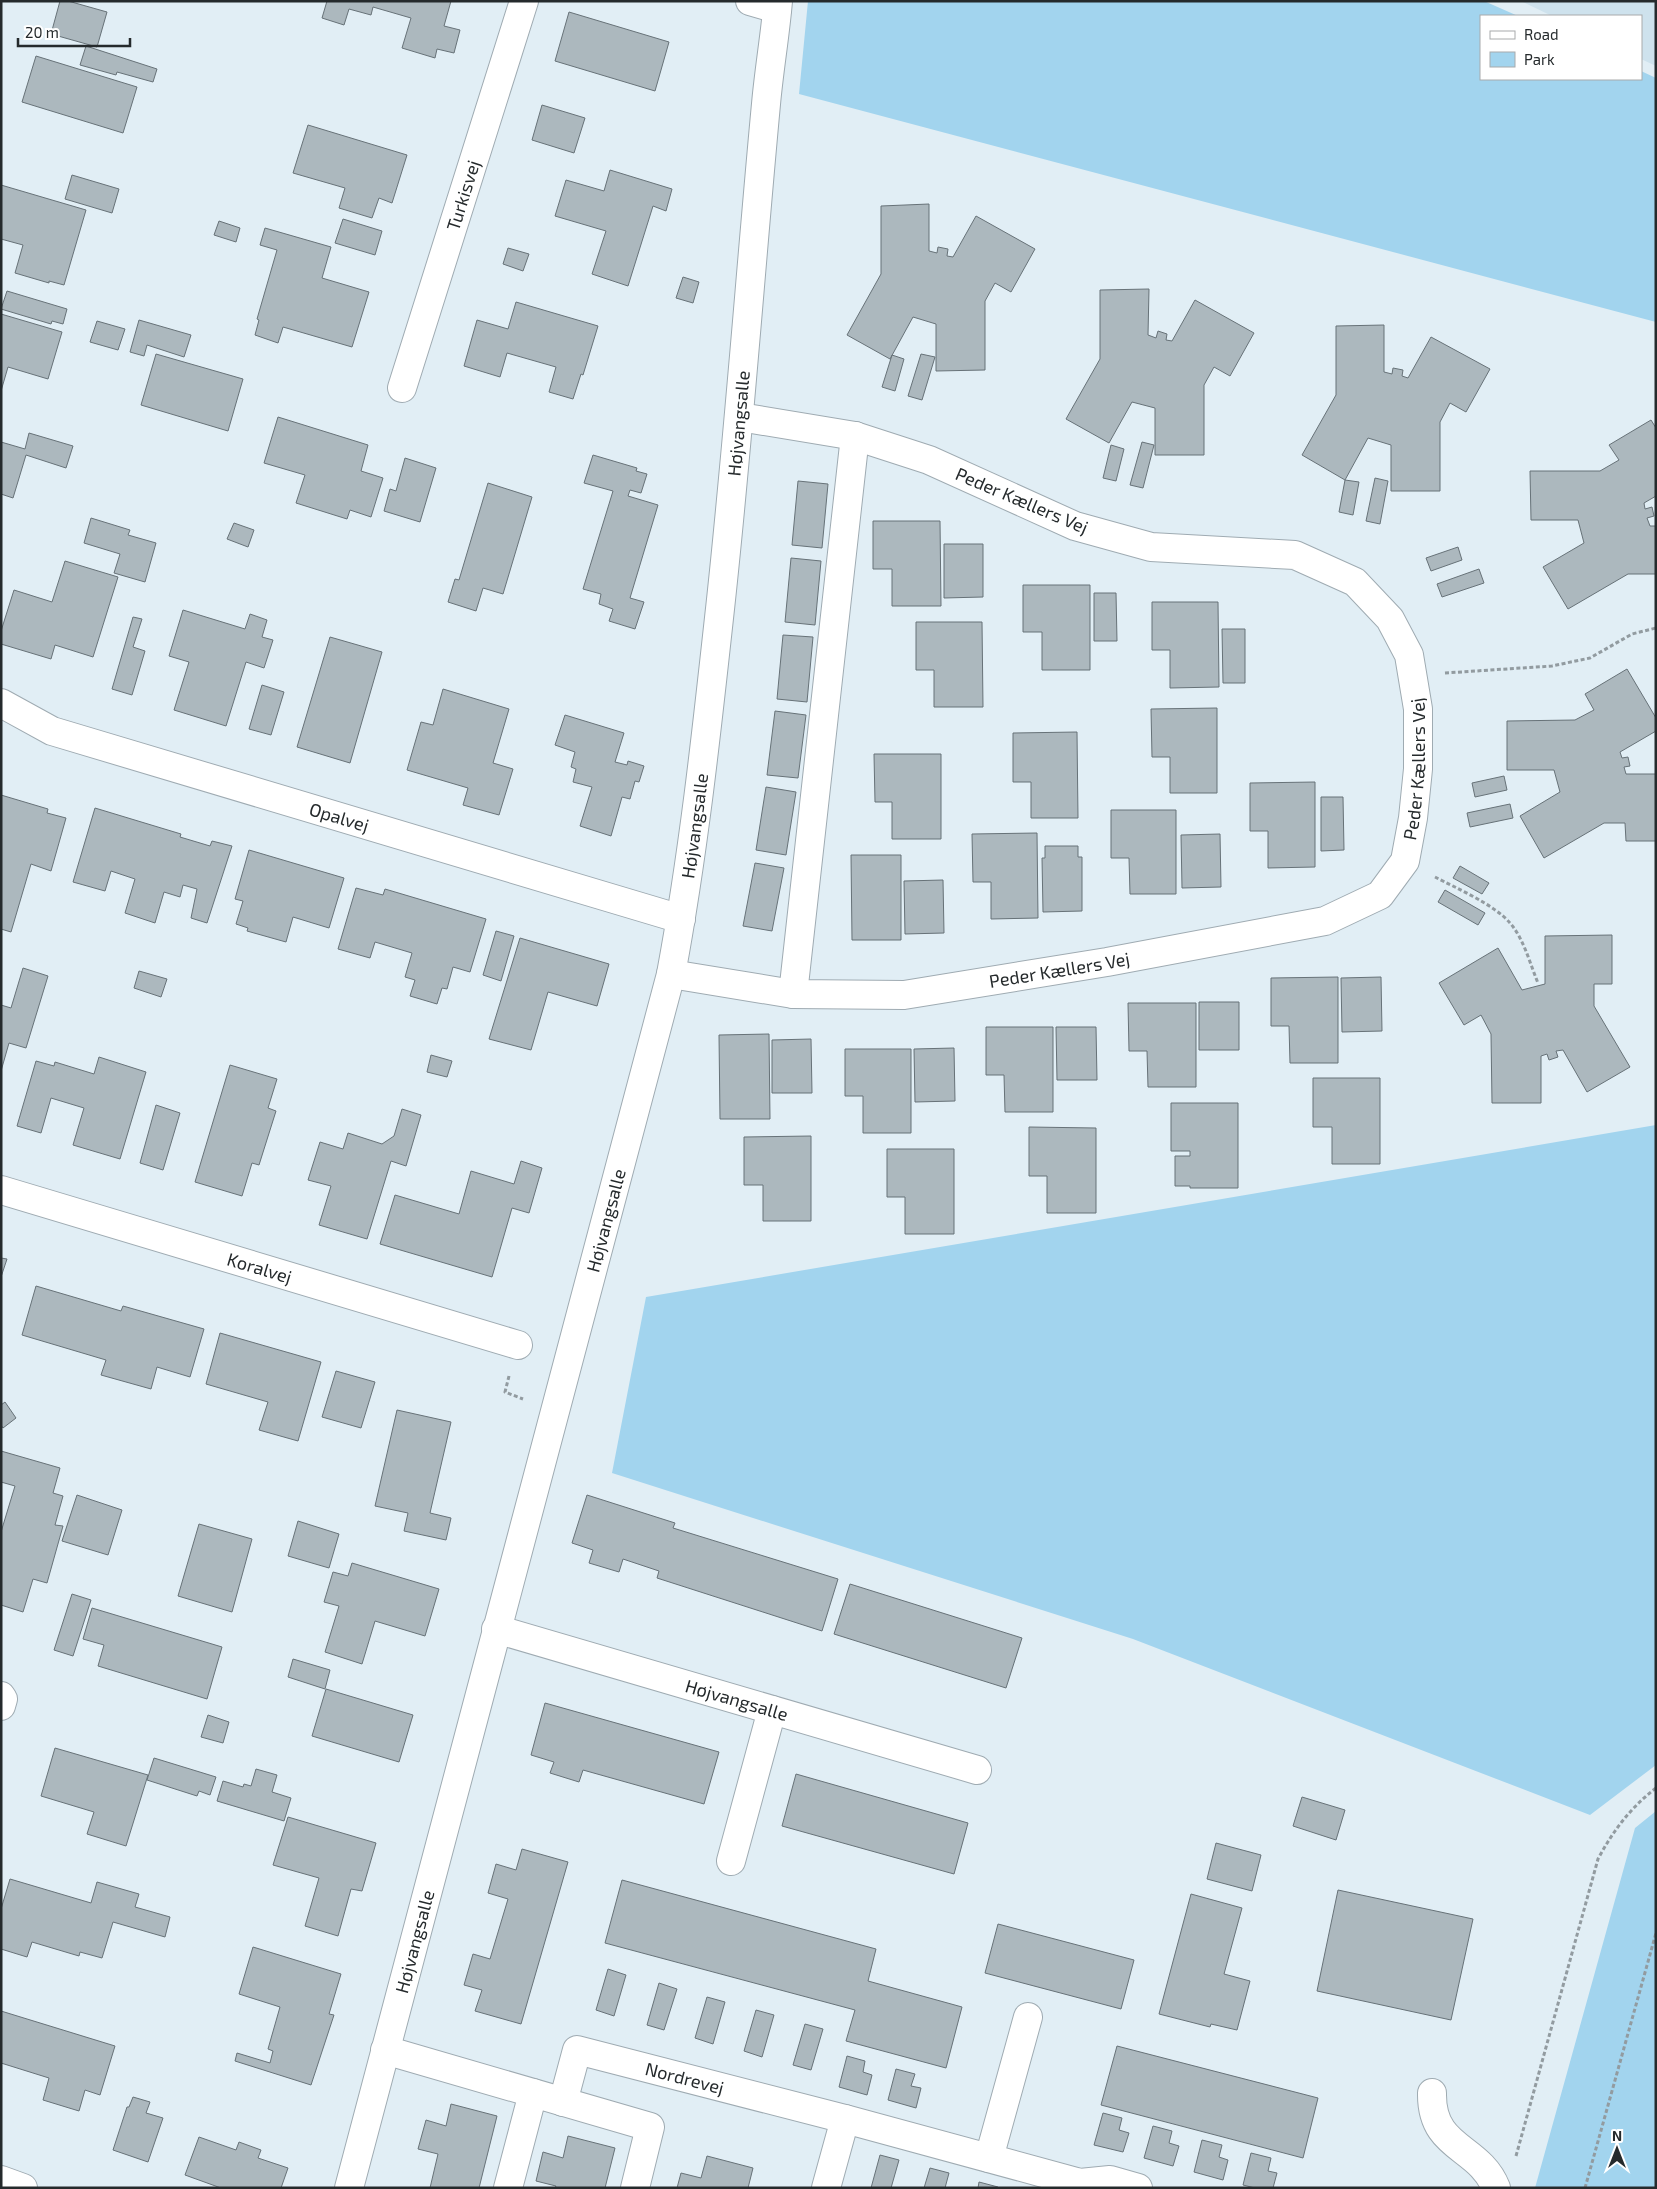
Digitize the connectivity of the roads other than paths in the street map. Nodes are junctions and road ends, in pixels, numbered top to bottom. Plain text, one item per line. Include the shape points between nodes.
1 (524, 1) edge
2 (750, 1) edge
3 (778, 5) edge
4 (402, 388) dead end
5 (740, 417) junction
6 (855, 436) junction
7 (1, 703) edge
8 (681, 919) junction
9 (671, 974) junction
10 (793, 994) junction
11 (1, 1190) edge
12 (518, 1346) road end
13 (496, 1629) junction
14 (1, 1696) edge
15 (1, 1706) edge
16 (772, 1710) junction
17 (977, 1770) dead end
18 (731, 1861) dead end
19 (1028, 2017) dead end
20 (385, 2050) junction
21 (533, 2093) junction
22 (1432, 2093) dead end
23 (563, 2102) junction
24 (845, 2119) junction
25 (989, 2158) junction
26 (1, 2180) edge
27 (22, 2188) edge
28 (349, 2188) edge
29 (508, 2188) edge
30 (635, 2188) edge
31 (826, 2188) edge
32 (1138, 2188) edge
33 (1496, 2188) edge

1 - 4 street, Turkisvej
2 - 3 street
3 - 5 street, Højvangsalle via 766,102
5 - 6 street, Peder Kællers Vej
5 - 8 street, Højvangsalle via 708,718
6 - 10 street
6 - 10 street, Peder Kællers Vej via 929,460 1075,526 1150,547 1295,555 1355,582 1390,619 1409,655 1418,709 1418,769 1413,818 1405,861 1380,895 1325,921 1107,962 904,995
7 - 8 street, Opalvej via 52,731
8 - 9 street, Højvangsalle
9 - 10 street, Peder Kællers Vej
9 - 13 street, Højvangsalle
11 - 12 street, Koralvej
13 - 16 street, Højvangsalle
13 - 20 street, Højvangsalle
14 - 15 street
16 - 17 street, Højvangsalle
16 - 18 street
19 - 25 street
20 - 21 street
20 - 28 street, Højvangsalle
21 - 23 street
21 - 29 street
22 - 33 street via 1431,2110 1437,2126 1476,2161 1494,2181
23 - 24 street, Nordrevej via 577,2050
23 - 30 street via 650,2127
24 - 25 street, Nordrevej
24 - 31 street
25 - 32 street, Nordrevej via 1080,2183 1110,2180
26 - 27 street

